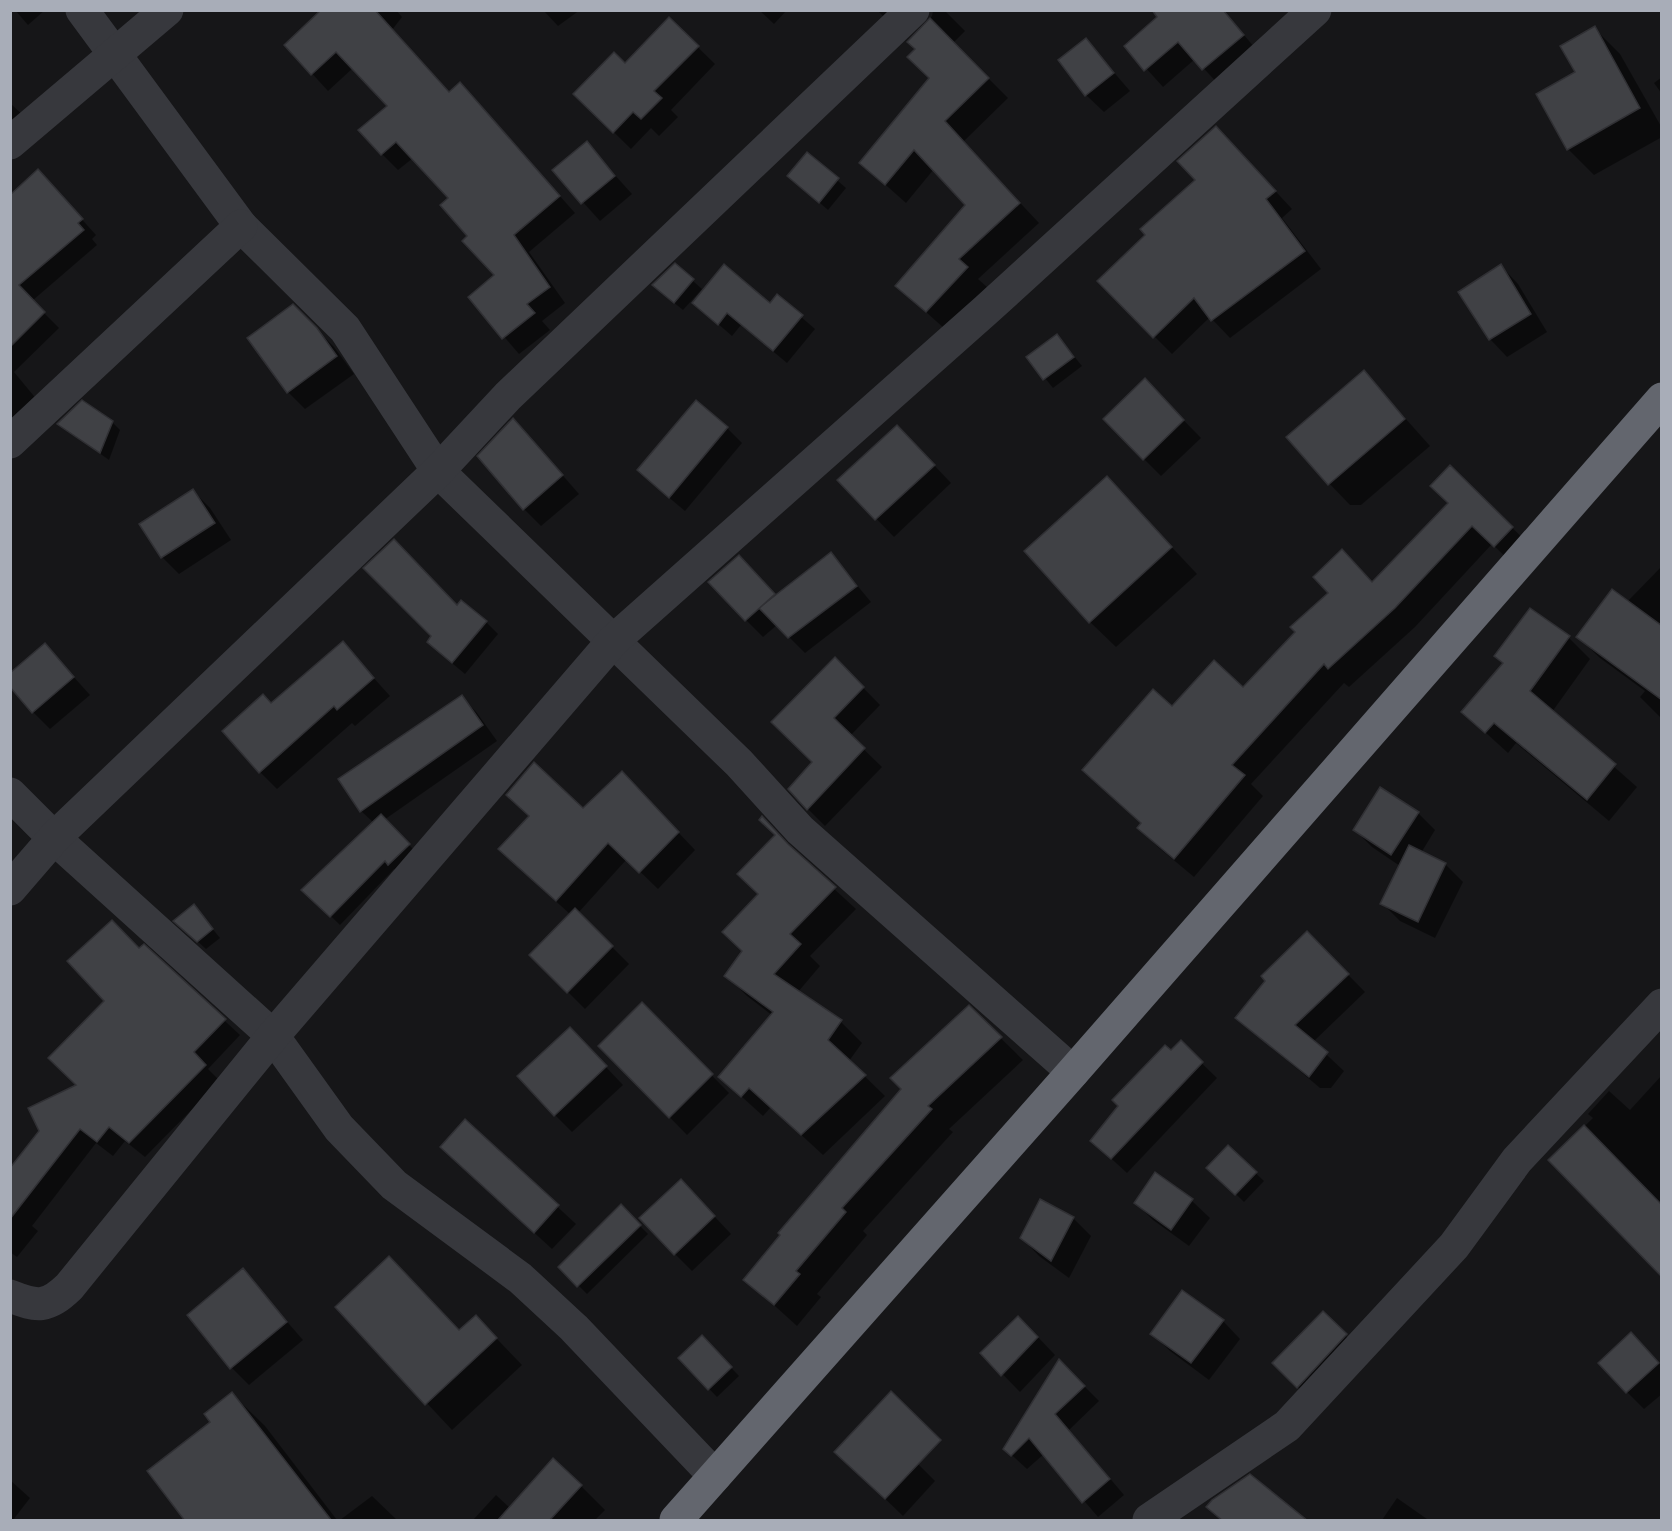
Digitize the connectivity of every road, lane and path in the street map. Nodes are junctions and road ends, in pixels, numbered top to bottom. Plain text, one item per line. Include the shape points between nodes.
1 (82, 10) edge
2 (167, 10) edge
3 (913, 10) edge
4 (1315, 10) edge
5 (116, 54) junction
6 (10, 143) edge
7 (241, 226) junction
8 (1662, 399) edge
9 (10, 442) edge
10 (438, 471) junction
11 (613, 641) junction
12 (10, 794) edge
13 (54, 838) junction
14 (10, 889) edge
15 (1662, 1005) edge
16 (273, 1036) junction
17 (1073, 1072) junction
18 (10, 1296) edge
19 (715, 1476) junction
20 (676, 1521) edge
21 (1149, 1521) edge

1 - 5 street
2 - 5 street
3 - 10 street via 508,396
4 - 11 street via 995,302
5 - 6 street
5 - 7 street
7 - 9 street
7 - 10 street via 345,329
8 - 17 highway
10 - 11 street
10 - 13 street
11 - 16 street
11 - 17 street via 739,763 800,830
12 - 13 street
13 - 14 street
13 - 16 street
15 - 21 street via 1517,1160 1454,1246 1287,1425
16 - 18 street via 69,1287 48,1304 35,1305
16 - 19 street via 339,1128 394,1185 520,1278 574,1328
17 - 19 highway
19 - 20 highway

